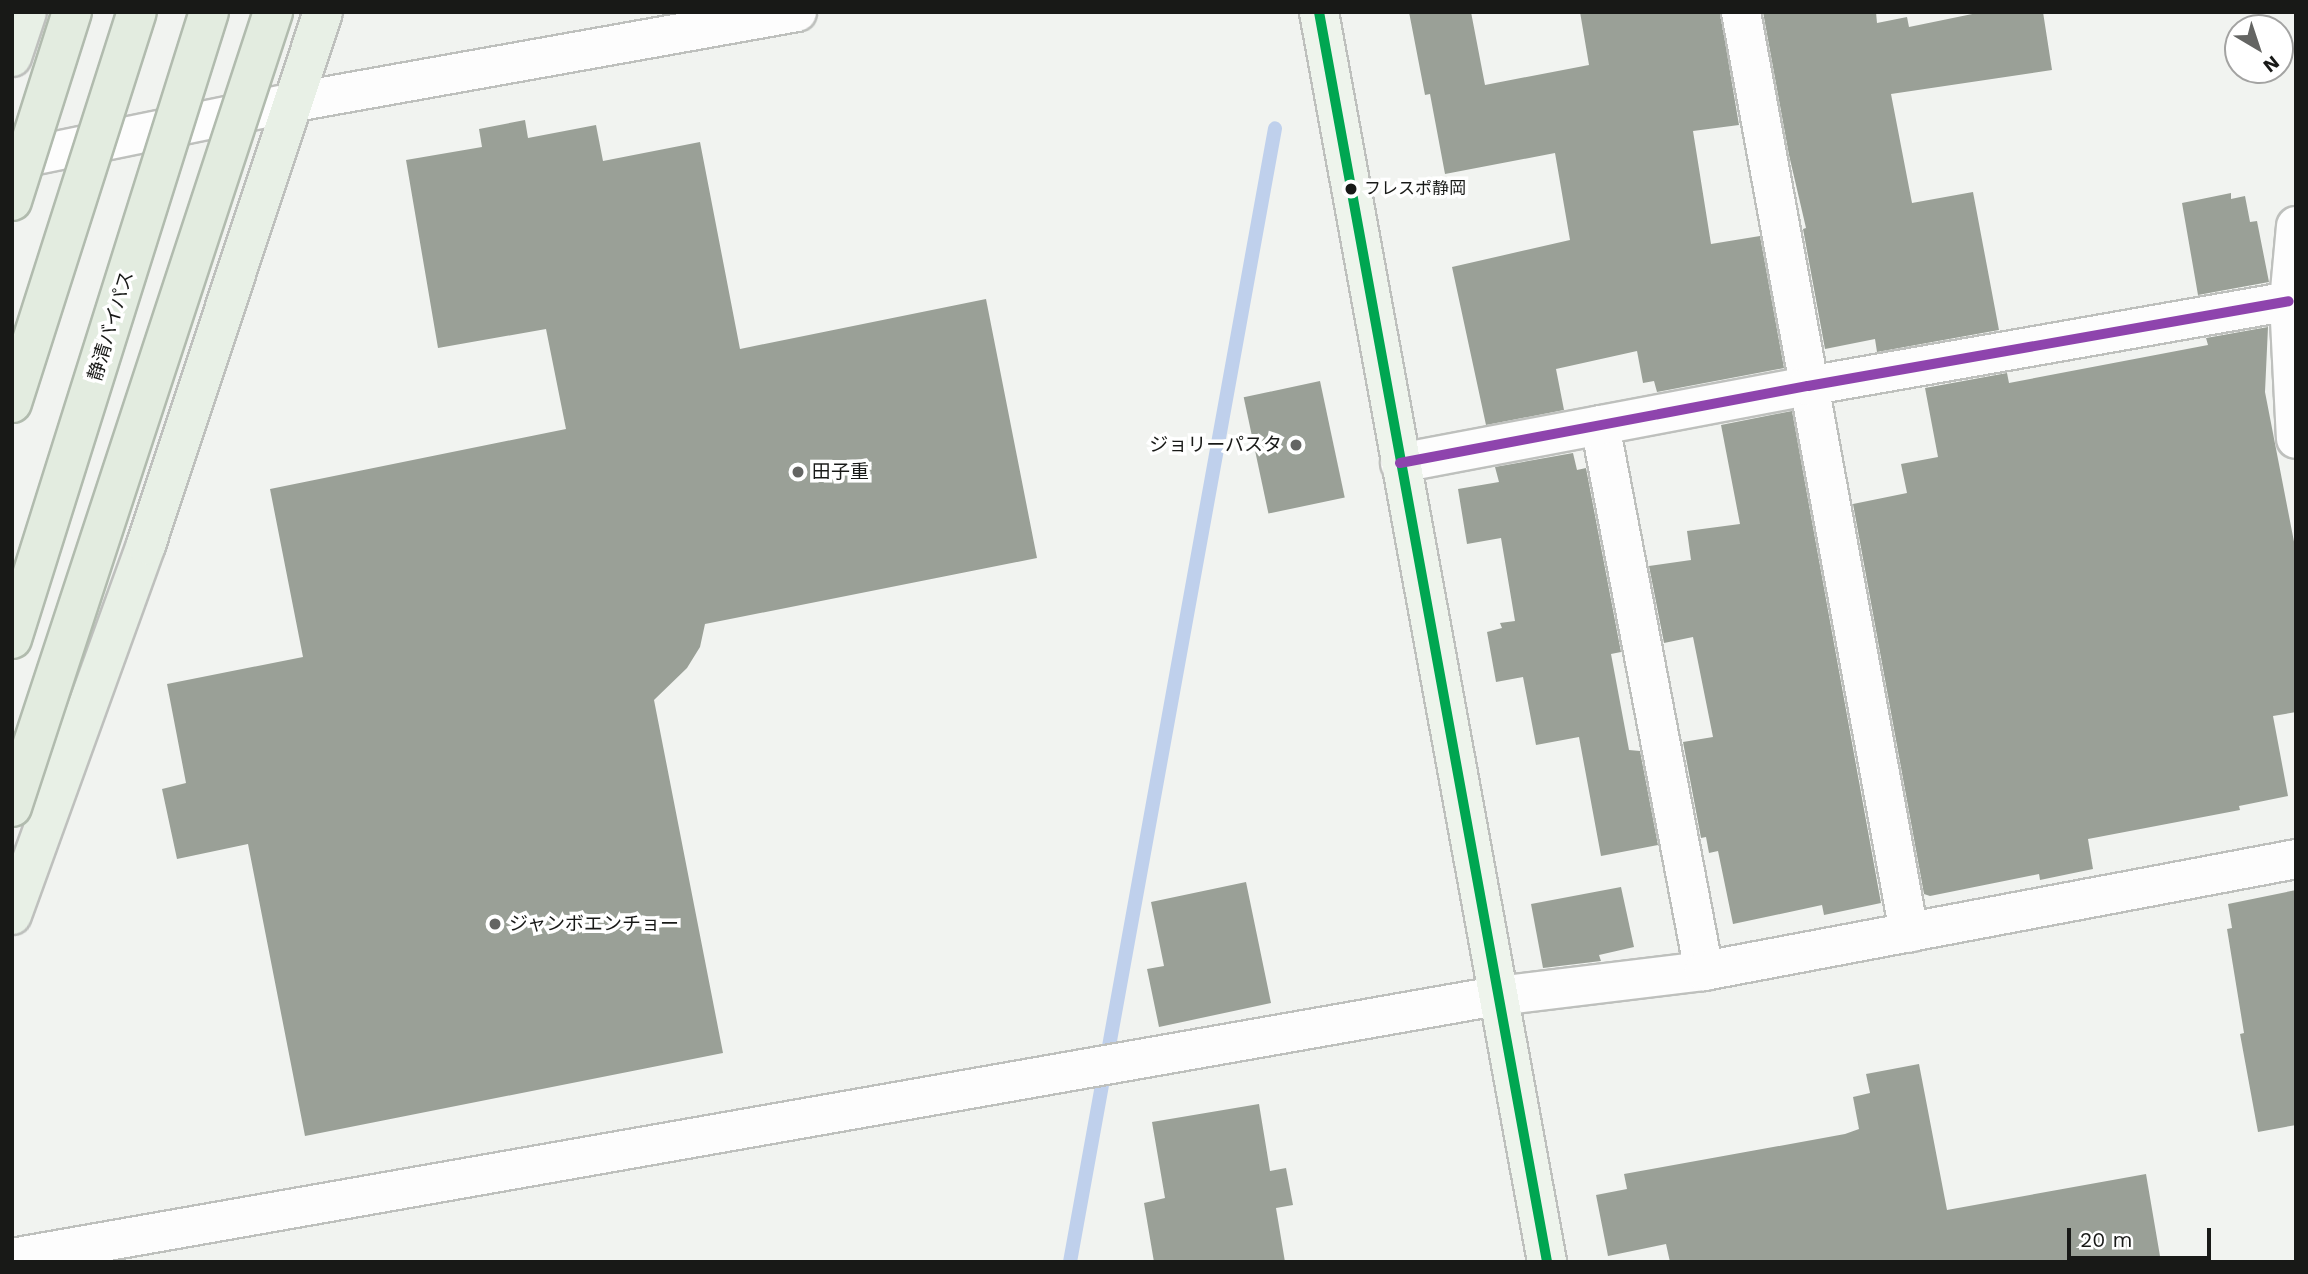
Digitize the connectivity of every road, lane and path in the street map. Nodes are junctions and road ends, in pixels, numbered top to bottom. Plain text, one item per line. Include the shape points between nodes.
1 (27, 12) edge
2 (72, 12) edge
3 (137, 12) edge
4 (209, 12) edge
5 (273, 12) edge
6 (323, 12) edge
7 (797, 12) edge
8 (1319, 12) edge
9 (1741, 12) edge
10 (12, 57) edge
11 (295, 103) junction
12 (12, 160) edge
13 (12, 201) edge
14 (2296, 226) edge
15 (2289, 301) junction
16 (1808, 386) junction
17 (12, 403) edge
18 (1600, 425) junction
19 (2296, 439) edge
20 (1400, 463) junction
21 (12, 639) edge
22 (12, 807) edge
23 (2296, 859) edge
24 (12, 915) edge
25 (1909, 933) junction
26 (1704, 971) junction
27 (1497, 996) junction
28 (12, 1258) edge
29 (1546, 1262) edge

1 - 10 highway
2 - 13 highway, bridge
3 - 17 highway, bridge
4 - 21 highway, 静清バイパス, bridge
5 - 22 highway, bridge
6 - 11 highway
7 - 11 street
8 - 20 main road
9 - 16 street
11 - 12 street
11 - 24 highway via 146,545
14 - 15 street
15 - 16 street
15 - 19 street
16 - 18 street
16 - 25 street
18 - 20 street
18 - 26 street
20 - 27 main road
23 - 25 street
25 - 26 street
26 - 27 street
27 - 28 street
27 - 29 main road

